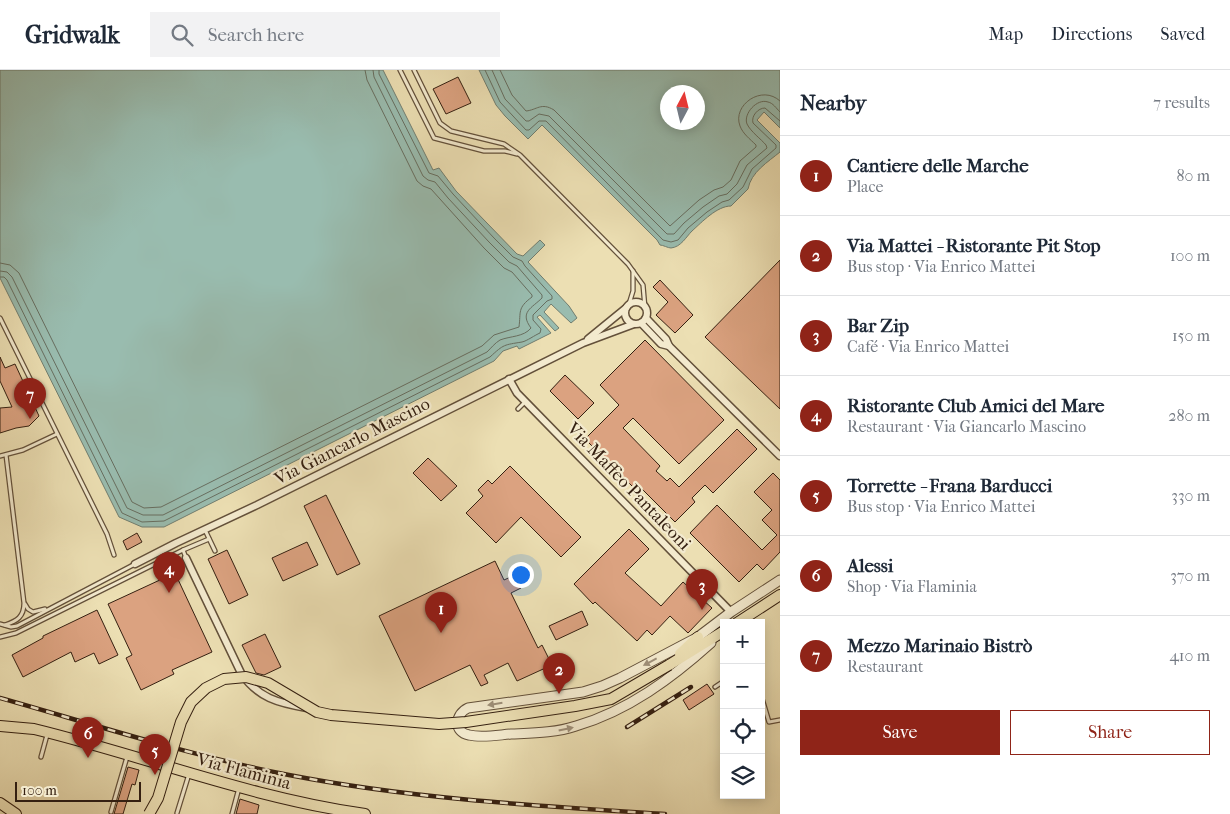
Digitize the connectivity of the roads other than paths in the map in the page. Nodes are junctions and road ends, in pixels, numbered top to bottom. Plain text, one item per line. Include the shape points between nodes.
1 (400, 70) edge
2 (414, 70) edge
3 (520, 155) junction
4 (633, 270) junction
5 (628, 306) junction
6 (645, 308) junction
7 (0, 318) edge
8 (640, 322) junction
9 (583, 343) junction
10 (510, 379) junction
11 (526, 402) junction
12 (518, 408) dead end
13 (57, 434) junction
14 (6, 455) junction
15 (0, 456) edge
16 (780, 456) edge
17 (205, 530) junction
18 (209, 539) junction
19 (183, 550) junction
20 (215, 551) dead end
21 (114, 555) dead end
22 (186, 558) joint
23 (135, 564) joint
24 (780, 580) edge
25 (780, 595) edge
26 (24, 603) junction
27 (57, 604) junction
28 (731, 612) junction
29 (743, 619) edge
30 (0, 624) edge
31 (5, 625) junction
32 (720, 634) edge
33 (720, 635) edge
34 (0, 637) edge
35 (698, 637) junction
36 (669, 665) junction
37 (720, 684) edge
38 (715, 687) dead end
39 (765, 708) edge
40 (780, 720) edge
41 (457, 723) junction
42 (0, 726) edge
43 (48, 732) junction
44 (127, 755) junction
45 (40, 757) dead end
46 (190, 773) junction
47 (239, 788) junction
48 (0, 803) edge
49 (111, 812) dead end
50 (177, 813) dead end
51 (16, 814) edge
52 (149, 814) edge
53 (232, 814) edge
54 (365, 814) edge

1 - 3 lane via 434,138 484,151
2 - 3 lane via 444,128 504,144
3 - 4 lane
4 - 5 lane via 633,291
4 - 6 lane via 643,285
5 - 6 street via 638,302
5 - 8 street via 625,312 627,320
5 - 9 street, Via Giancarlo Mascino
6 - 8 street
7 - 13 lane
8 - 9 street, Via Giancarlo Mascino
8 - 16 street via 662,344 670,346
9 - 10 street, Via Giancarlo Mascino
10 - 11 street, Via Maffeo Pantaleoni
10 - 17 street, Via Giancarlo Mascino
11 - 12 lane
11 - 28 street, Via Maffeo Pantaleoni
13 - 14 lane
13 - 21 lane via 107,534
14 - 15 lane
14 - 26 lane
17 - 18 lane
17 - 23 street, Via Giancarlo Mascino
18 - 19 lane
18 - 20 lane
19 - 22 lane
19 - 34 lane via 16,633
22 - 41 street via 241,673 257,691 283,703 307,708
23 - 27 lane
24 - 28 street
25 - 29 main road
26 - 27 lane via 33,612
26 - 31 lane via 20,617
27 - 31 lane via 17,626
28 - 35 street
30 - 31 lane
32 - 36 main road
41 -> 33 street via 464,734 479,736 547,732 576,726 644,696 683,668
35 - 36 main road
35 -> 41 street via 602,686 583,692 468,708
36 - 52 main road, bridge via 611,699 439,724 317,712 268,683 246,677 224,679 206,688 191,702 181,722 158,798
37 - 38 lane
39 - 40 lane via 769,722
42 - 43 main road, Via Flaminia
43 - 44 main road, Via Flaminia
43 - 45 lane
44 - 46 main road, Via Flaminia
44 - 49 lane
46 - 47 main road, Via Flaminia
46 - 50 lane
47 - 53 lane
47 - 54 main road, Via Flaminia via 312,806
48 - 51 main road

